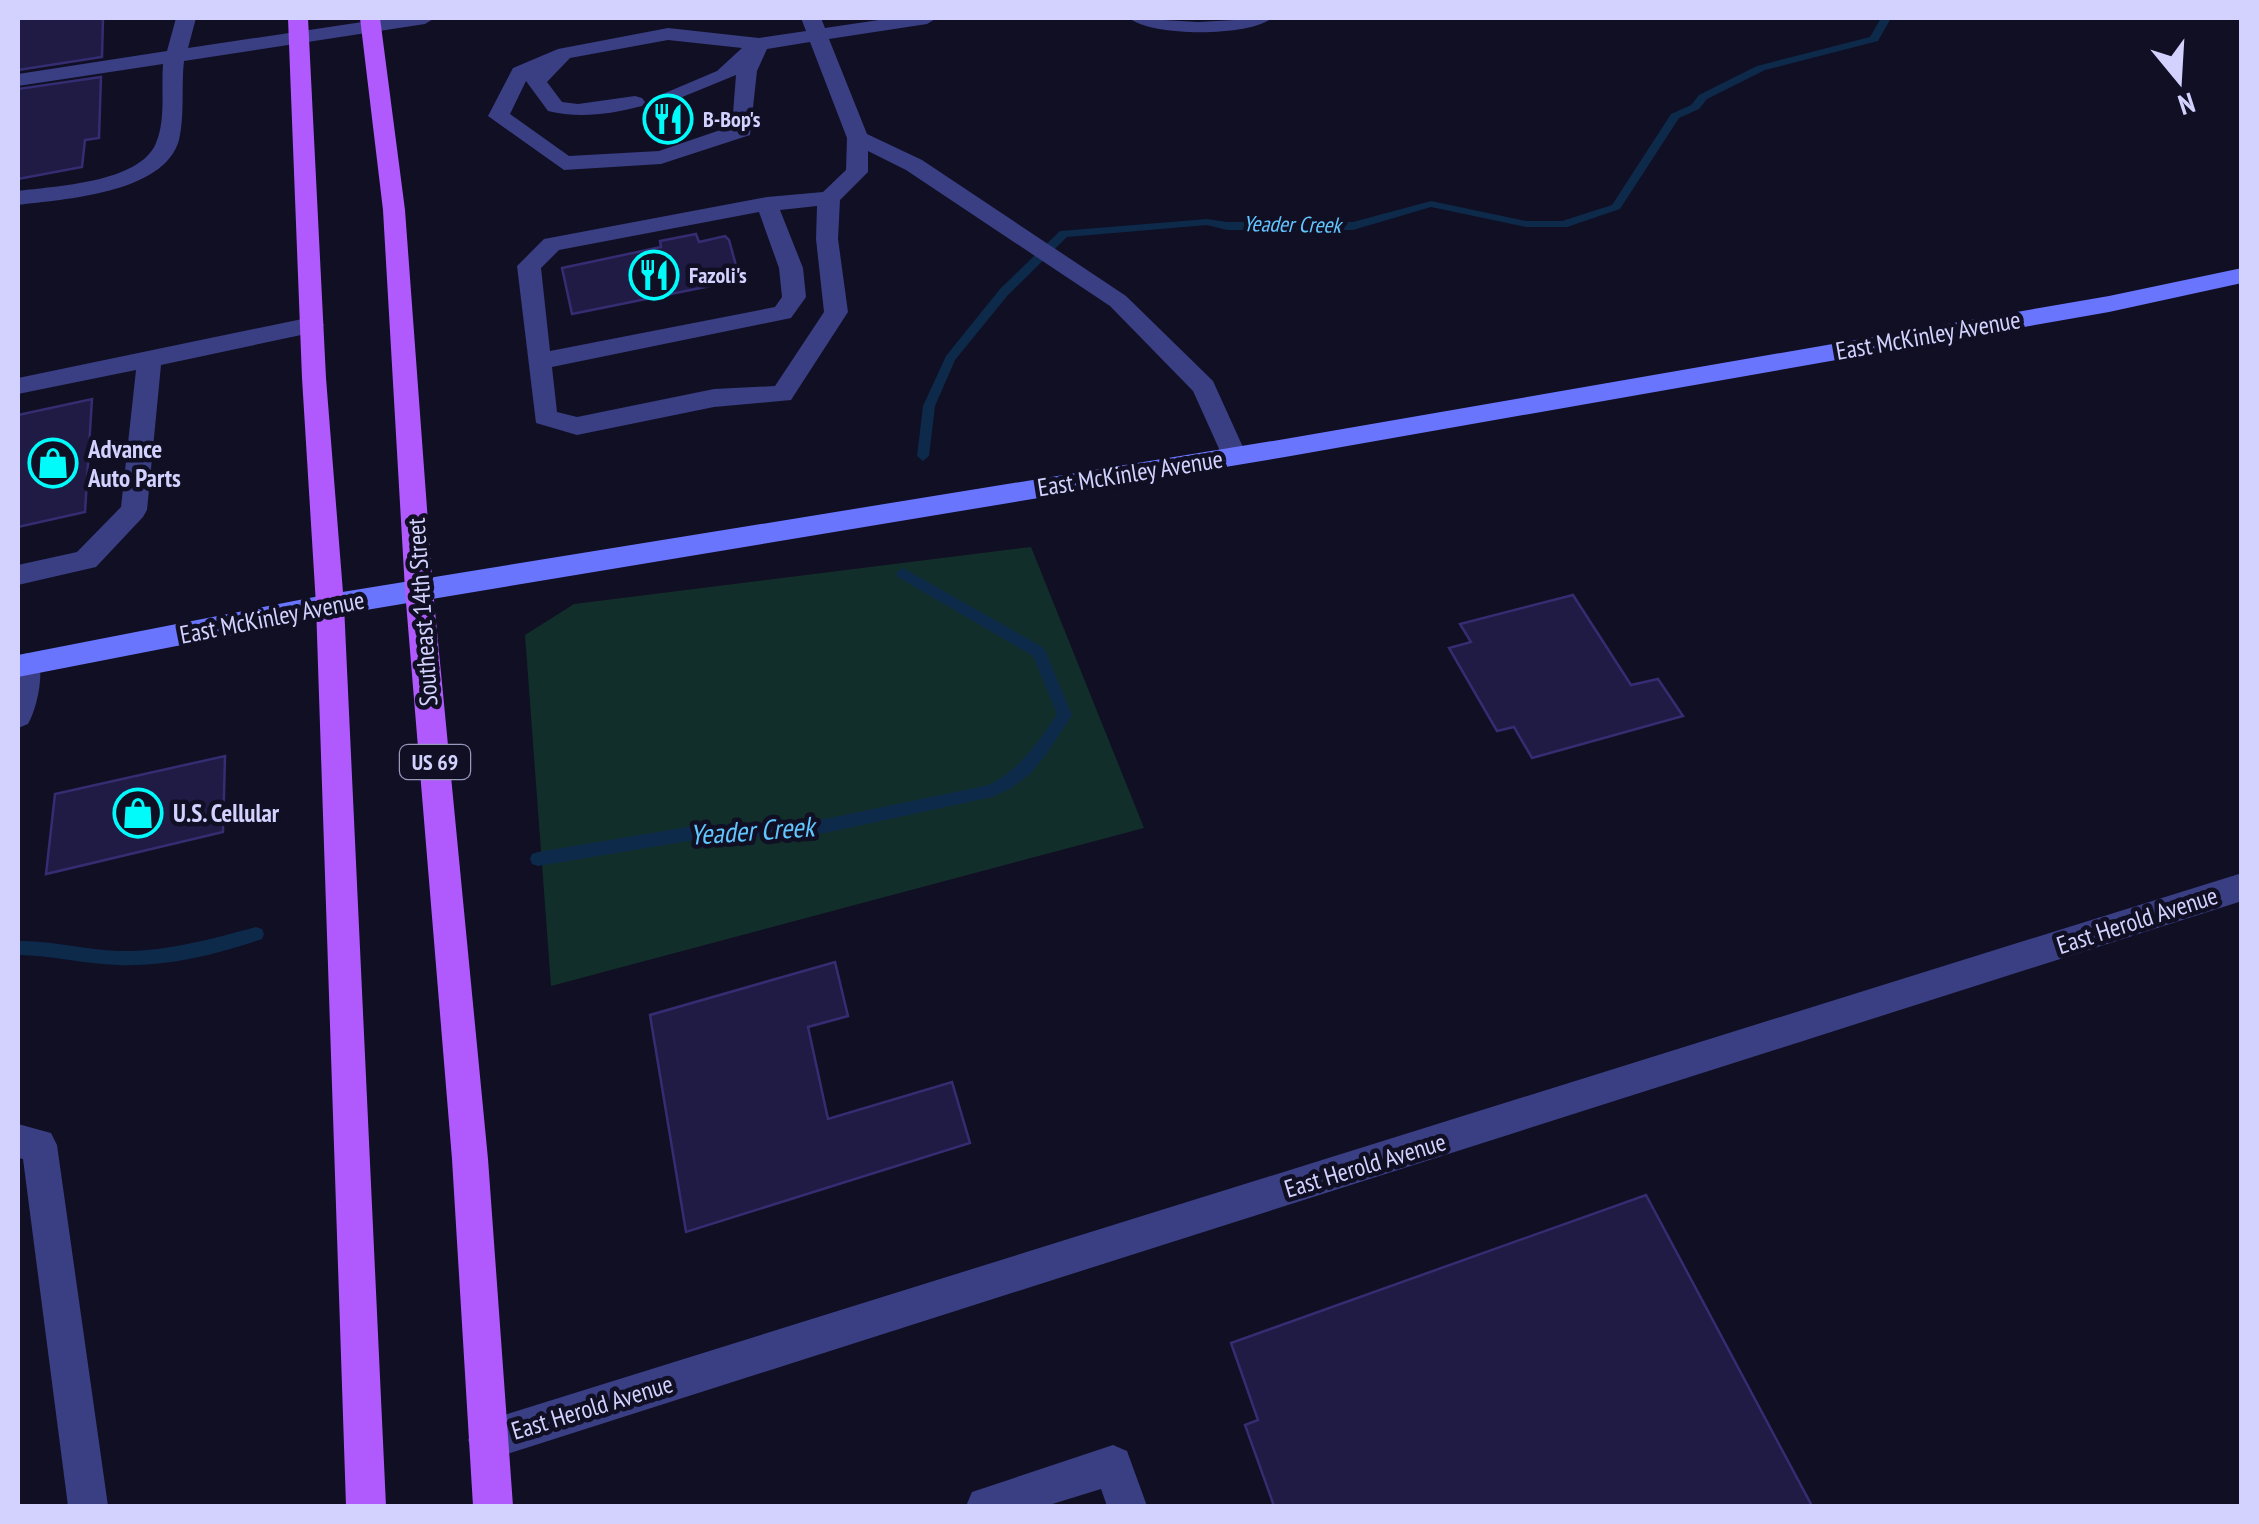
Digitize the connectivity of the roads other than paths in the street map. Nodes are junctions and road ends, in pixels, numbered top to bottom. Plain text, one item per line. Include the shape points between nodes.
1 (186, 18) edge
2 (425, 18) edge
3 (927, 18) edge
4 (1139, 18) edge
5 (1262, 18) edge
6 (370, 22) edge
7 (299, 27) edge
8 (815, 27) edge
9 (759, 44) junction
10 (566, 52) junction
11 (174, 58) junction
12 (18, 80) edge
13 (668, 96) dead end
14 (635, 102) dead end
15 (858, 138) junction
16 (18, 198) edge
17 (829, 198) junction
18 (766, 204) junction
19 (2242, 275) edge
20 (312, 325) junction
21 (149, 359) junction
22 (538, 361) junction
23 (18, 386) edge
24 (1234, 456) junction
25 (18, 575) edge
26 (419, 590) junction
27 (330, 604) junction
28 (22, 665) edge
29 (18, 716) edge
30 (2242, 887) edge
31 (18, 1141) edge
32 (488, 1440) junction
33 (88, 1506) edge
34 (366, 1506) edge
35 (493, 1506) edge
36 (986, 1506) edge
37 (1127, 1506) edge

1 - 11 street
2 - 6 street
3 - 8 street
4 - 5 street via 1198,28
6 - 7 street
6 - 26 main road, Southeast 14th Street / US 69 via 394,210
7 - 11 street
7 - 20 main road
8 - 9 street
8 - 15 street
9 - 10 street via 668,34
9 - 10 street via 747,71 742,130 660,156 564,163 499,116 520,72
9 - 13 street via 724,75
10 - 14 street via 536,82 555,108
11 - 12 street
11 - 16 street via 166,147 148,166 126,178
15 - 17 street via 857,172
15 - 24 street via 914,165 1118,301 1204,387
17 - 18 street
17 - 22 street via 836,312 782,394 714,398 577,426 544,418
18 - 22 street via 552,244 529,266
18 - 22 street via 791,268 794,297 783,312
19 - 24 main road, East McKinley Avenue via 2109,304
20 - 21 street
20 - 27 main road
21 - 23 street
21 - 25 street via 134,510 86,560
24 - 26 main road, East McKinley Avenue
26 - 27 main road, East McKinley Avenue
26 - 32 main road, Southeast 14th Street / US 69
27 - 28 main road, East McKinley Avenue
27 - 34 main road
28 - 29 street
30 - 32 street, East Herold Avenue
31 - 33 street via 39,1145
32 - 35 main road, Southeast 14th Street / US 69
36 - 37 street via 1113,1465

